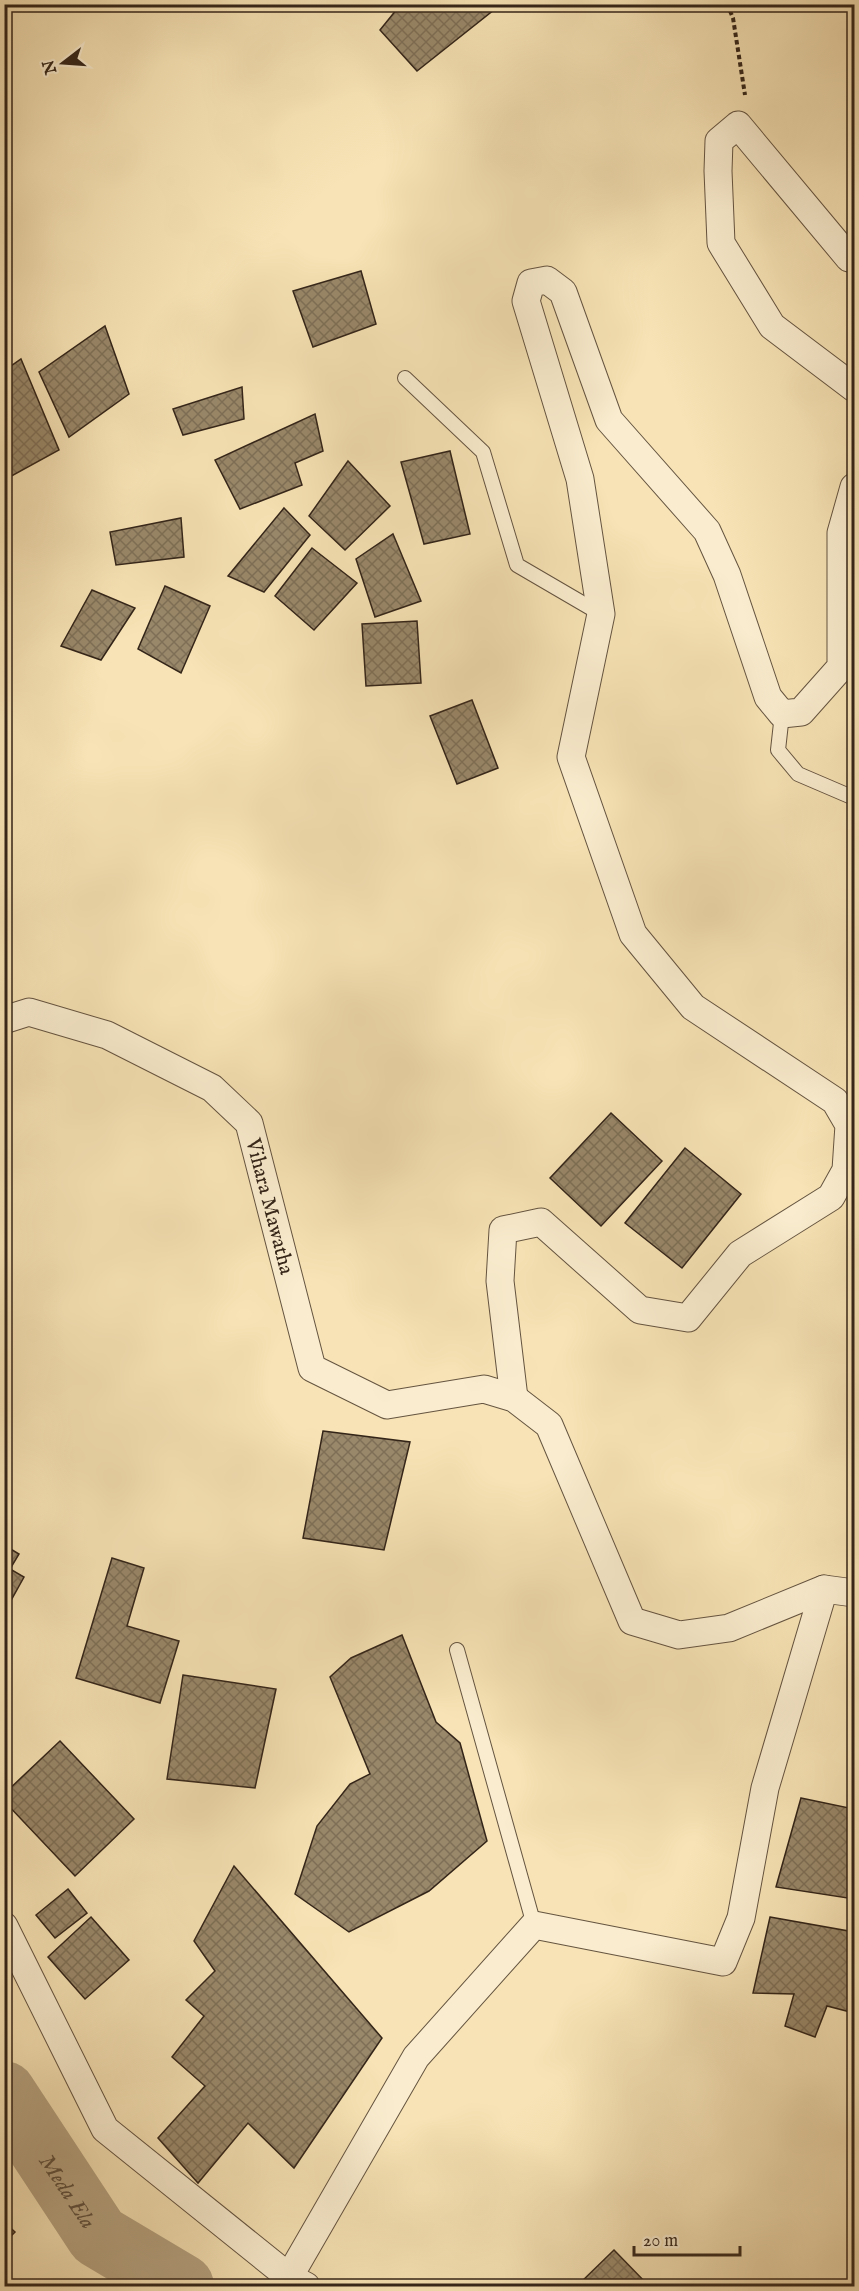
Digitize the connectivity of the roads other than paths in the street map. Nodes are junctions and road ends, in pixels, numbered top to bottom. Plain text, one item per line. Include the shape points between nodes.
1 (855, 260) edge
2 (405, 378) dead end
3 (855, 388) edge
4 (855, 487) edge
5 (601, 614) junction
6 (848, 664) edge
7 (782, 714) junction
8 (855, 798) edge
9 (4, 1020) edge
10 (843, 1200) edge
11 (514, 1398) junction
12 (824, 1589) junction
13 (855, 1593) edge
14 (457, 1650) dead end
15 (534, 1925) junction
16 (4, 1926) edge
17 (292, 2283) edge

1 - 3 street via 849,258 738,125 719,141 721,243 772,326
2 - 5 lane via 483,452 517,565
4 - 6 street via 841,533
5 - 7 street via 580,479 526,301 531,282 547,280 563,292 609,420 707,531 727,575 768,697
5 - 10 street via 571,757 633,934 693,1007 835,1101 849,1125
6 - 7 street via 801,712
7 - 8 lane via 778,750 798,774
9 - 11 street, Vihara Mawatha via 29,1012 107,1035 212,1088 249,1123 312,1368 387,1406 484,1389
10 - 11 street via 740,1254 688,1318 640,1310 542,1222 503,1230 500,1281
11 - 12 street via 549,1425 632,1621 679,1635 729,1628
12 - 13 street
12 - 15 street via 765,1788 741,1918 723,1962
14 - 15 lane
15 - 17 street via 416,2057
16 - 17 street via 105,2128

